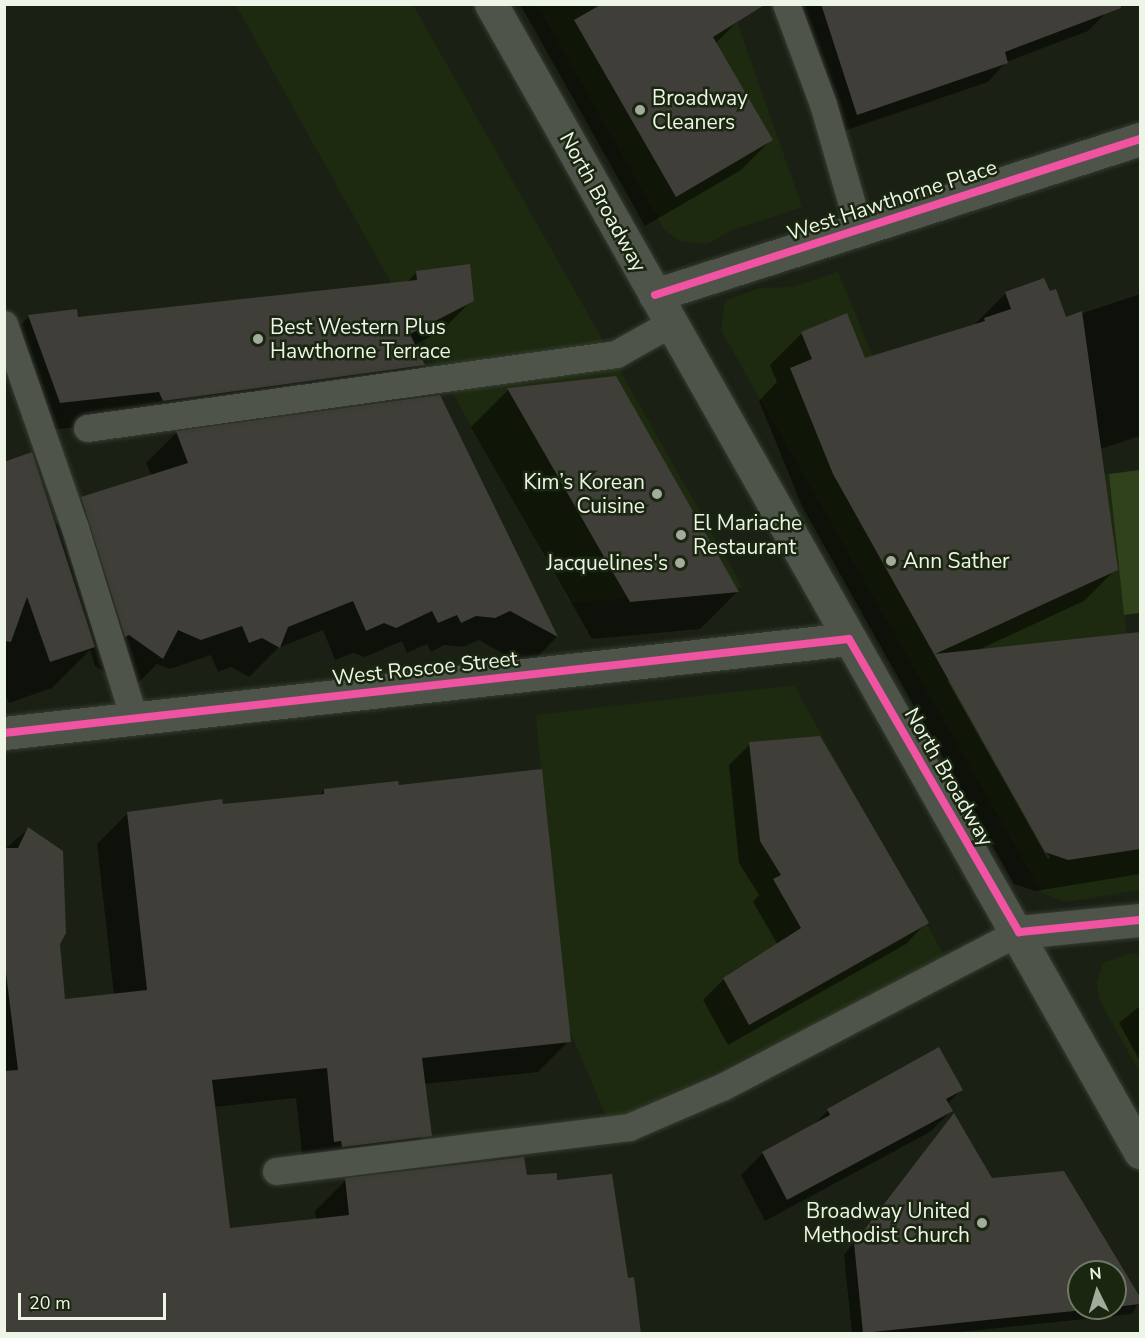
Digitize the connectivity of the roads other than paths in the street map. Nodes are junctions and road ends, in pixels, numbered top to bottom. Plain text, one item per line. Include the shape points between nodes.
1 (492, 4) edge
2 (786, 4) edge
3 (1140, 139) edge
4 (859, 229) junction
5 (663, 309) junction
6 (4, 324) edge
7 (87, 428) dead end
8 (849, 639) junction
9 (134, 718) junction
10 (4, 733) edge
11 (1140, 920) edge
12 (1019, 932) junction
13 (1140, 1152) edge
14 (276, 1171) dead end

1 - 5 street, North Broadway
2 - 4 lane via 823,104
3 - 4 street, West Hawthorne Place
4 - 5 street, West Hawthorne Place
5 - 7 lane via 616,354
5 - 8 street, North Broadway
6 - 9 lane via 75,528
8 - 9 street, West Roscoe Street
8 - 12 street, North Broadway
9 - 10 street, West Roscoe Street
11 - 12 street
12 - 13 street, North Broadway
12 - 14 lane via 722,1087 629,1127

